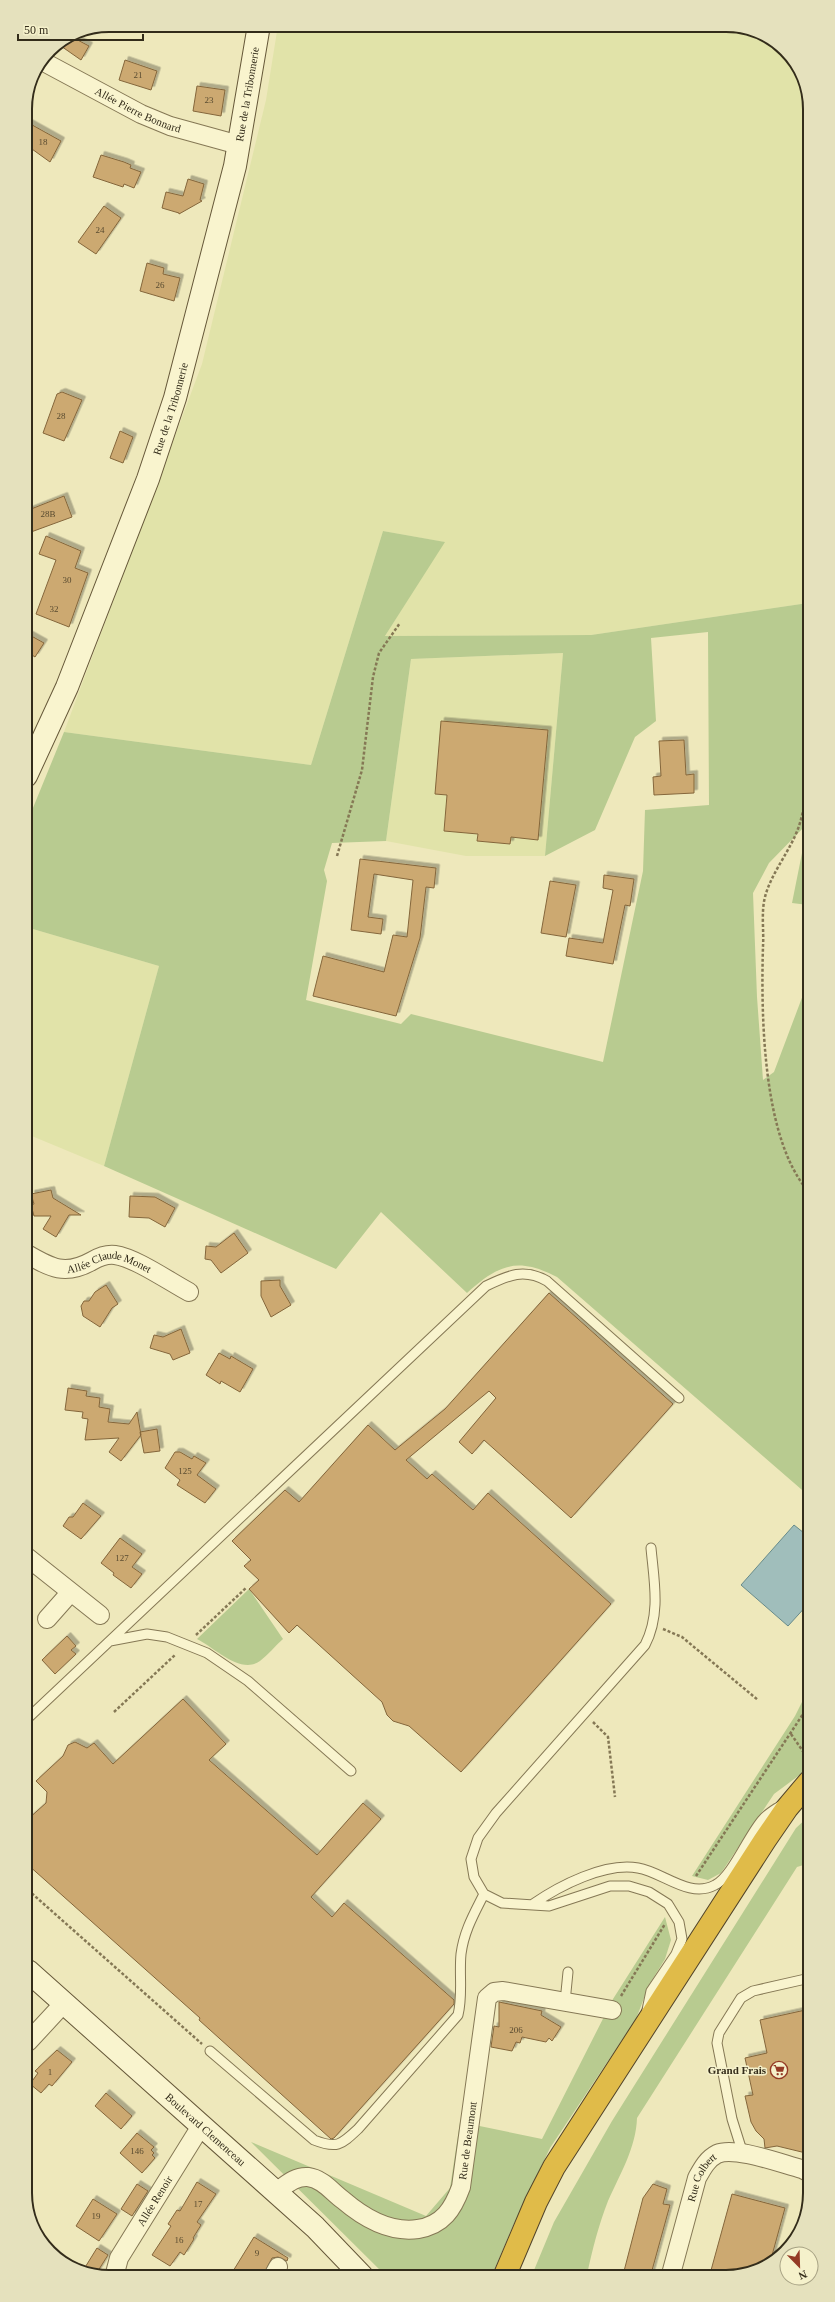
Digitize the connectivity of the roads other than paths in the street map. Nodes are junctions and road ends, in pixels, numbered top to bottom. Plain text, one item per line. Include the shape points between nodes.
1 (258, 32) edge
2 (47, 64) edge
3 (239, 145) junction
4 (32, 764) edge
5 (32, 1257) edge
6 (190, 1292) dead end
7 (679, 1398) dead end
8 (651, 1548) dead end
9 (32, 1562) edge
10 (70, 1593) junction
11 (100, 1616) dead end
12 (47, 1619) dead end
13 (108, 1641) junction
14 (32, 1713) edge
15 (351, 1772) dead end
16 (803, 1788) edge
17 (803, 1788) edge
18 (484, 1894) junction
19 (533, 1904) junction
20 (32, 1969) edge
21 (568, 1972) dead end
22 (32, 1974) edge
23 (803, 1980) edge
24 (46, 1986) junction
25 (564, 2002) junction
26 (64, 2003) junction
27 (612, 2010) road end
28 (643, 2029) junction
29 (32, 2038) edge
30 (210, 2051) road end
31 (201, 2126) junction
32 (743, 2154) junction
33 (803, 2170) edge
34 (276, 2192) junction
35 (116, 2270) edge
36 (356, 2270) edge
37 (507, 2270) edge
38 (672, 2270) edge

1 - 3 street, Rue de la Tribonnerie
2 - 3 street, Allée Pierre Bonnard via 141,114 170,126
3 - 4 street, Rue de la Tribonnerie via 186,360 157,452 62,701
5 - 6 street, Allée Claude Monet via 62,1270 78,1268 103,1256 115,1255
7 - 13 lane via 547,1281 535,1274 520,1273 502,1278 472,1297
8 - 18 lane via 656,1608 654,1625 645,1645 496,1813 478,1838 471,1859 474,1877
9 - 10 street
10 - 11 street
10 - 12 street
13 - 14 lane
13 - 15 lane via 154,1635 168,1637 206,1653 248,1681
16 - 19 lane via 763,1818 725,1877 716,1885 698,1889 637,1868 617,1867 589,1875 550,1892
17 - 28 highway via 765,1840
18 - 19 lane via 502,1903
18 - 30 lane via 467,1927 461,1955 461,2000 458,2015 342,2144 329,2146 314,2140
19 - 28 lane via 549,1906 610,1886 629,1886 649,1892 668,1904 679,1922 682,1939 676,1954 651,1991
20 - 24 street, Boulevard Clemenceau
21 - 25 lane
22 - 24 street, Boulevard Clemenceau
23 - 32 lane via 747,1994 741,1998 719,2033 717,2043 732,2119
24 - 26 street, Boulevard Clemenceau
25 - 27 street, Rue de Beaumont
25 - 34 street, Rue de Beaumont via 503,1991 494,1992 487,1998 461,2187 451,2210 433,2225 410,2230 395,2229 381,2224 343,2201 320,2181 310,2177 294,2179
26 - 29 street
26 - 31 street, Boulevard Clemenceau
28 - 37 highway via 554,2167
31 - 34 street, Boulevard Clemenceau
31 - 35 street, Allée Renoir via 119,2258
32 - 33 street, Rue Colbert
32 - 38 street, Rue Colbert via 731,2151 716,2154 705,2164 697,2178
34 - 36 street, Boulevard Clemenceau

